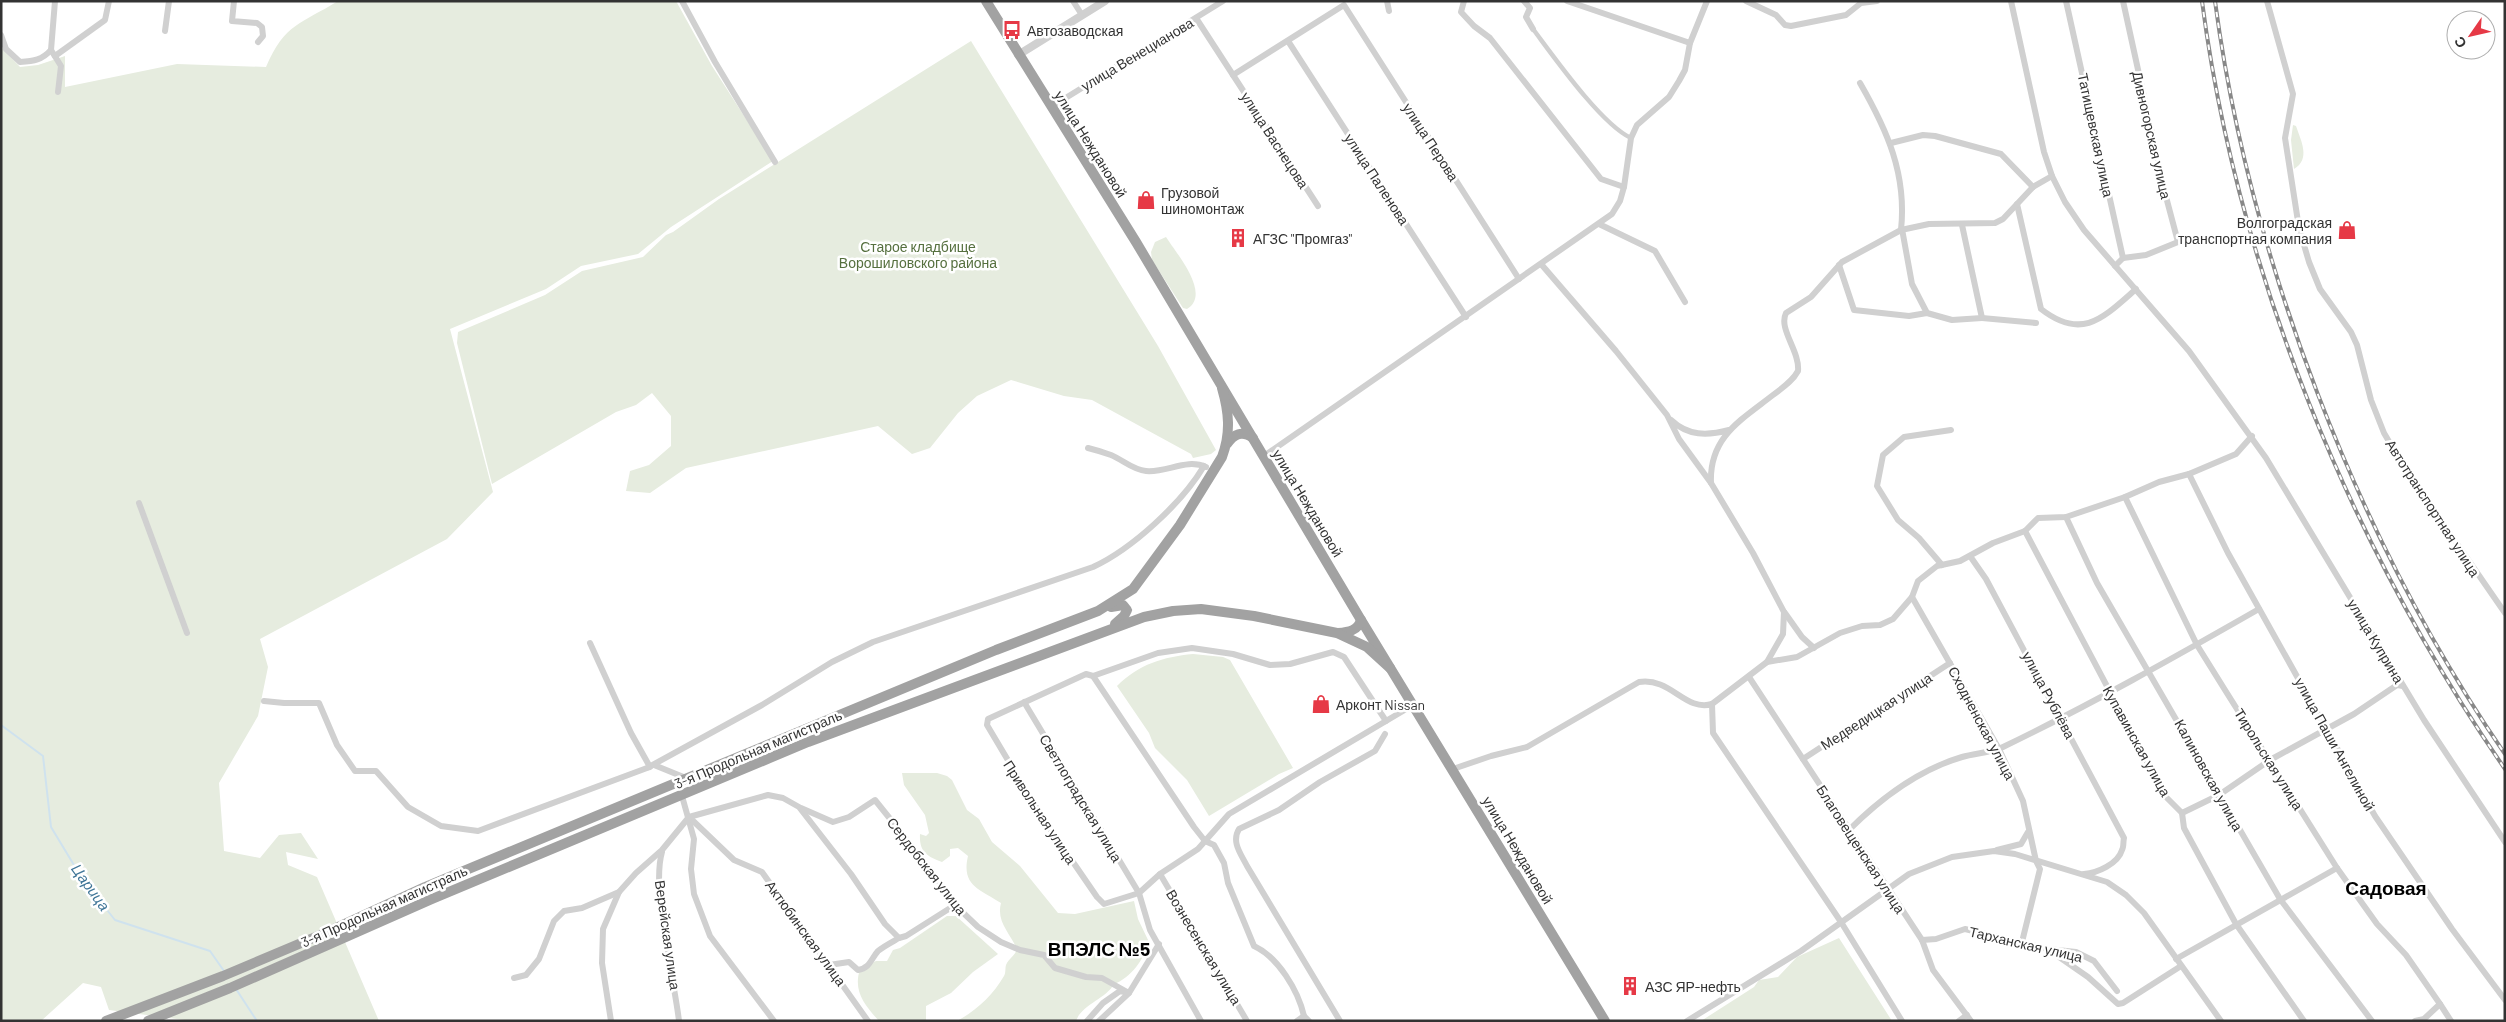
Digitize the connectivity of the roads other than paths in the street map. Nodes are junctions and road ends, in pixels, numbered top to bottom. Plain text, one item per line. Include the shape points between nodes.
1 (55, 1) edge
2 (109, 1) edge
3 (169, 1) edge
4 (234, 1) edge
5 (682, 1) edge
6 (986, 1) edge
7 (1073, 1) edge
8 (1104, 1) edge
9 (1223, 1) edge
10 (1387, 1) edge
11 (1464, 1) edge
12 (1524, 1) edge
13 (1568, 1) edge
14 (1707, 1) edge
15 (1746, 1) edge
16 (1877, 1) edge
17 (2011, 1) edge
18 (2066, 1) edge
19 (2123, 1) edge
20 (2267, 1) edge
21 (1389, 11) dead end
22 (1082, 15) junction
23 (1196, 18) junction
24 (1533, 29) joint
25 (165, 31) dead end
26 (1, 34) edge
27 (1288, 41) junction
28 (258, 42) dead end
29 (1690, 44) junction
30 (53, 53) junction
31 (1018, 55) junction
32 (1233, 75) junction
33 (1860, 83) dead end
34 (58, 92) dead end
35 (1051, 107) junction
36 (1631, 138) junction
37 (1891, 143) junction
38 (775, 162) dead end
39 (2052, 176) junction
40 (1624, 187) junction
41 (2033, 187) junction
42 (2017, 204) junction
43 (1318, 206) dead end
44 (1599, 224) junction
45 (1962, 225) junction
46 (1901, 230) junction
47 (2123, 258) junction
48 (1541, 264) junction
49 (1839, 265) junction
50 (2115, 266) junction
51 (1519, 280) junction
52 (2136, 289) junction
53 (1685, 302) dead end
54 (1927, 313) junction
55 (1466, 317) junction
56 (1982, 318) junction
57 (2036, 323) dead end
58 (1222, 388) junction
59 (1667, 415) junction
60 (1729, 430) junction
61 (1951, 430) dead end
62 (2252, 436) junction
63 (1253, 438) junction
64 (1227, 445) junction
65 (1088, 448) dead end
66 (1264, 456) junction
67 (1204, 466) junction
68 (1214, 472) junction
69 (2189, 474) junction
70 (1711, 483) junction
71 (2125, 497) junction
72 (139, 503) dead end
73 (2066, 517) junction
74 (2024, 531) junction
75 (1970, 556) junction
76 (1942, 565) junction
77 (1133, 589) junction
78 (1912, 596) junction
79 (2260, 609) junction
80 (1098, 611) junction
81 (1784, 612) junction
82 (2505, 613) edge
83 (1144, 617) junction
84 (1361, 620) junction
85 (1106, 630) junction
86 (1797, 630) junction
87 (187, 633) dead end
88 (1337, 633) junction
89 (1783, 634) junction
90 (590, 643) dead end
91 (2197, 645) junction
92 (1814, 648) junction
93 (1767, 662) junction
94 (1950, 663) junction
95 (1390, 668) junction
96 (2150, 671) junction
97 (1093, 676) junction
98 (1749, 677) junction
99 (2403, 686) junction
100 (2110, 694) junction
101 (264, 701) dead end
102 (1024, 702) junction
103 (1712, 704) junction
104 (1413, 705) junction
105 (2062, 718) junction
106 (1386, 721) junction
107 (2327, 729) junction
108 (1385, 734) dead end
109 (2000, 749) junction
110 (1803, 759) junction
111 (2270, 760) junction
112 (652, 766) junction
113 (1453, 770) junction
114 (686, 778) junction
115 (2219, 795) junction
116 (682, 796) junction
117 (799, 807) junction
118 (2182, 813) junction
119 (689, 817) junction
120 (1849, 830) junction
121 (2028, 832) junction
122 (1205, 841) junction
123 (2505, 842) edge
124 (662, 850) junction
125 (1994, 851) junction
126 (2036, 861) junction
127 (2336, 868) junction
128 (1160, 874) junction
129 (2080, 874) junction
130 (1888, 889) junction
131 (619, 892) junction
132 (1139, 893) junction
133 (2280, 899) junction
134 (955, 905) junction
135 (1841, 922) junction
136 (2236, 924) junction
137 (899, 938) junction
138 (1922, 940) junction
139 (2022, 942) junction
140 (1159, 944) junction
141 (2048, 949) junction
142 (2065, 950) junction
143 (2062, 958) junction
144 (2176, 959) junction
145 (829, 966) junction
146 (2181, 966) junction
147 (514, 978) dead end
148 (2117, 991) dead end
149 (1129, 992) junction
150 (2505, 1000) edge
151 (2440, 1004) junction
152 (1306, 1018) edge
153 (1969, 1018) edge
154 (106, 1021) edge
155 (148, 1021) edge
156 (611, 1021) edge
157 (679, 1021) edge
158 (774, 1021) edge
159 (868, 1021) edge
160 (1087, 1021) edge
161 (1099, 1021) edge
162 (1201, 1021) edge
163 (1247, 1021) edge
164 (1297, 1021) edge
165 (1340, 1021) edge
166 (1605, 1021) edge
167 (1687, 1021) edge
168 (1902, 1021) edge
169 (1959, 1021) edge
170 (2221, 1021) edge
171 (2304, 1021) edge
172 (2372, 1021) edge
173 (2416, 1021) edge
174 (2451, 1021) edge

1 - 30 street
2 - 30 street via 104,20
3 - 25 street
4 - 28 street via 232,21 257,23 262,27 263,36
5 - 38 street
6 - 31 highway, улица Неждановой
7 - 22 street
8 - 22 street
9 - 23 street, улица Венецианова
10 - 21 street
11 - 40 street via 1461,12 1490,38 1601,179
12 - 24 street via 1530,8 1526,17
13 - 29 street
14 - 29 street
15 - 16 street via 1791,26 1846,15 1861,3
17 - 39 street, улица Куприна via 2033,107
18 - 47 street, Татищевская улица
19 - 47 street, Дивногорская улица via 2178,242 2146,255
20 - 82 street, Автотранспортная улица via 2293,94 2285,138 2299,228 2309,262 2320,289 2357,345 2371,400 2384,433
22 - 31 street
23 - 32 street, улица Васнецова
23 - 35 street, улица Венецианова
24 - 36 street via 1596,108
26 - 30 street via 6,49 20,62
27 - 32 street
27 - 51 street, улица Перова via 1344,6
27 - 55 street, улица Паленова
29 - 36 street via 1685,70 1669,97 1637,125
30 - 34 street via 61,66
31 - 35 highway, улица Неждановой
32 - 43 street, улица Васнецова
33 - 37 street
35 - 58 highway, улица Неждановой
36 - 40 street
37 - 41 street via 1935,136 2002,154
37 - 46 street via 1901,200
39 - 41 street
39 - 50 street, улица Куприна via 2084,230
40 - 44 street via 1612,214
41 - 42 street
42 - 45 street via 2003,219 1994,223
42 - 52 street via 2041,309 2053,318 2067,325 2094,322 2107,315
44 - 48 street
44 - 53 street via 1655,251
45 - 46 street via 1929,224
45 - 56 street
46 - 49 street
46 - 54 street via 1912,284
47 - 50 street
48 - 51 street
48 - 59 street
49 - 54 street via 1854,310 1909,316
49 - 60 street via 1811,297 1791,309 1784,318 1797,352 1799,364 1795,377
50 - 52 street, улица Куприна
51 - 55 street
52 - 62 street, улица Куприна via 2189,351
54 - 56 street via 1952,320
55 - 66 street
56 - 57 street
58 - 63 highway, улица Неждановой
58 - 64 highway via 1229,420
59 - 60 street via 1677,426 1689,432 1714,434
59 - 70 street
60 - 70 street via 1713,459
61 - 76 street via 1904,437 1883,455 1877,486 1898,520
62 - 69 street via 2236,454
62 - 99 street, улица Куприна
63 - 64 highway via 1240,433
63 - 66 highway, улица Неждановой
64 - 68 highway, 3-я Продольная магистраль
65 - 67 street via 1146,471 1185,463
66 - 84 highway, улица Неждановой
67 - 68 street
67 - 112 street via 1149,530 1108,561 873,642 832,662
68 - 77 highway, 3-я Продольная магистраль
69 - 71 street via 2159,482
69 - 79 street, улица Паши Ангелиной
70 - 81 street
71 - 73 street
71 - 91 street, Тирольская улица
72 - 87 street
73 - 74 street via 2038,518
73 - 96 street, Калиновская улица via 2097,583
74 - 75 street
74 - 100 street, Купавинская улица
75 - 76 street
75 - 105 street, улица Рублёва via 1986,579
76 - 78 street via 1918,581
77 - 80 highway, 3-я Продольная магистраль
77 - 83 highway via 1128,599 1130,608
78 - 92 street via 1893,619 1880,626 1862,626 1840,633
78 - 94 street, Сходненская улица
79 - 91 street
79 - 107 street, улица Паши Ангелиной
80 - 85 highway via 1117,605 1126,607 1124,616
80 - 114 highway, 3-я Продольная магистраль
81 - 86 street
81 - 89 street
83 - 85 highway, 3-я Продольная магистраль
83 - 88 highway, 3-я Продольная магистраль via 1201,609
84 - 88 highway via 1352,630
84 - 95 highway, улица Неждановой
85 - 116 highway, 3-я Продольная магистраль via 808,742
86 - 89 street
86 - 92 street
88 - 95 highway, 3-я Продольная магистраль via 1367,647
89 - 93 street
90 - 112 street via 630,733
91 - 96 street
91 - 111 street, Тирольская улица
92 - 93 street via 1797,657
93 - 98 street
94 - 109 street, Сходненская улица
94 - 110 street, Медведицкая улица
95 - 104 highway, улица Неждановой
96 - 100 street
96 - 115 street, Калиновская улица
97 - 102 street via 1086,674
97 - 106 street via 1158,653 1192,648 1234,654 1270,664 1290,664 1333,652 1344,657
97 - 122 street
98 - 103 street
98 - 110 street, Благовещенская улица
99 - 107 street via 2397,685
99 - 123 street, улица Куприна
100 - 105 street
100 - 118 street, Купавинская улица via 2165,796
101 - 112 street via 319,703 337,744 355,770 376,771 408,807 441,826 478,832
102 - 132 street, Светлоградская улица
102 - 132 street, Привольная улица via 988,719 987,725 995,742 1040,814 1104,904
103 - 113 street via 1695,704 1658,682 1639,682 1527,747
103 - 135 street via 1713,733
104 - 106 street
104 - 113 highway, улица Неждановой
105 - 109 street
105 - 129 street, улица Рублёва via 2124,838 2122,851 2115,860 2092,874
106 - 122 street via 1229,814
107 - 111 street
107 - 150 street, улица Паши Ангелиной via 2376,816 2452,929
108 - 165 street via 1375,751 1279,810 1239,829 1235,835 1247,866
109 - 120 street via 1963,756 1930,768 1872,808
109 - 121 street, Сходненская улица via 2023,801
110 - 120 street, Благовещенская улица
111 - 115 street
111 - 127 street, Тирольская улица
112 - 114 street
113 - 166 highway, улица Неждановой
114 - 154 highway, 3-я Продольная магистраль via 425,886 324,933
115 - 118 street
115 - 133 street, Калиновская улица
116 - 119 street
116 - 155 highway, 3-я Продольная магистраль
117 - 119 street via 768,795
117 - 134 street, Сердобская улица via 833,822 849,817 875,800
117 - 137 street via 885,924
118 - 136 street, Купавинская улица via 2184,828
119 - 124 street
119 - 145 street, Актюбинская улица via 734,860 762,872
119 - 158 street via 694,839 691,869 694,894 710,936
120 - 130 street, Благовещенская улица
121 - 125 street via 2021,844
121 - 126 street, Сходненская улица
122 - 128 street
122 - 152 street via 1214,845 1224,863 1228,883 1254,946 1262,950 1285,975
124 - 131 street
124 - 157 street, Верейская улица via 658,864 661,907
125 - 126 street
125 - 130 street via 1938,861 1909,874
126 - 129 street
126 - 139 street, Сходненская улица via 2040,869
127 - 133 street
127 - 151 street, Тирольская улица via 2377,924 2406,955
128 - 132 street
128 - 163 street, Вознесенская улица
129 - 144 street via 2107,882 2133,901
130 - 135 street
130 - 138 street, Благовещенская улица
131 - 147 street via 582,908 564,911 554,921 539,959 526,975
131 - 156 street via 603,929 602,963
132 - 140 street, Светлоградская улица via 1150,930
133 - 136 street
133 - 172 street, Калиновская улица
134 - 137 street
134 - 149 street, Сердобская улица via 978,927 1001,942 1044,955 1055,968 1102,978
135 - 167 street via 1801,951
135 - 168 street
136 - 144 street
136 - 171 street, Купавинская улица
137 - 145 street via 877,952 864,970 858,970 849,962
138 - 139 street, Тарханская улица via 1936,940 1965,929
138 - 153 street, Благовещенская улица via 1933,970
139 - 141 street, Тарханская улица
140 - 149 street
140 - 162 street, Светлоградская улица
141 - 142 street, Тарханская улица
141 - 143 street
142 - 143 street
142 - 148 street, Тарханская улица via 2094,961
143 - 146 street via 2118,1004
144 - 146 street
145 - 159 street, Актюбинская улица
146 - 170 street
149 - 160 street via 1120,991 1103,1003
149 - 161 street
151 - 173 street via 2424,1019
151 - 174 street, Тирольская улица
152 - 164 street
153 - 169 street

